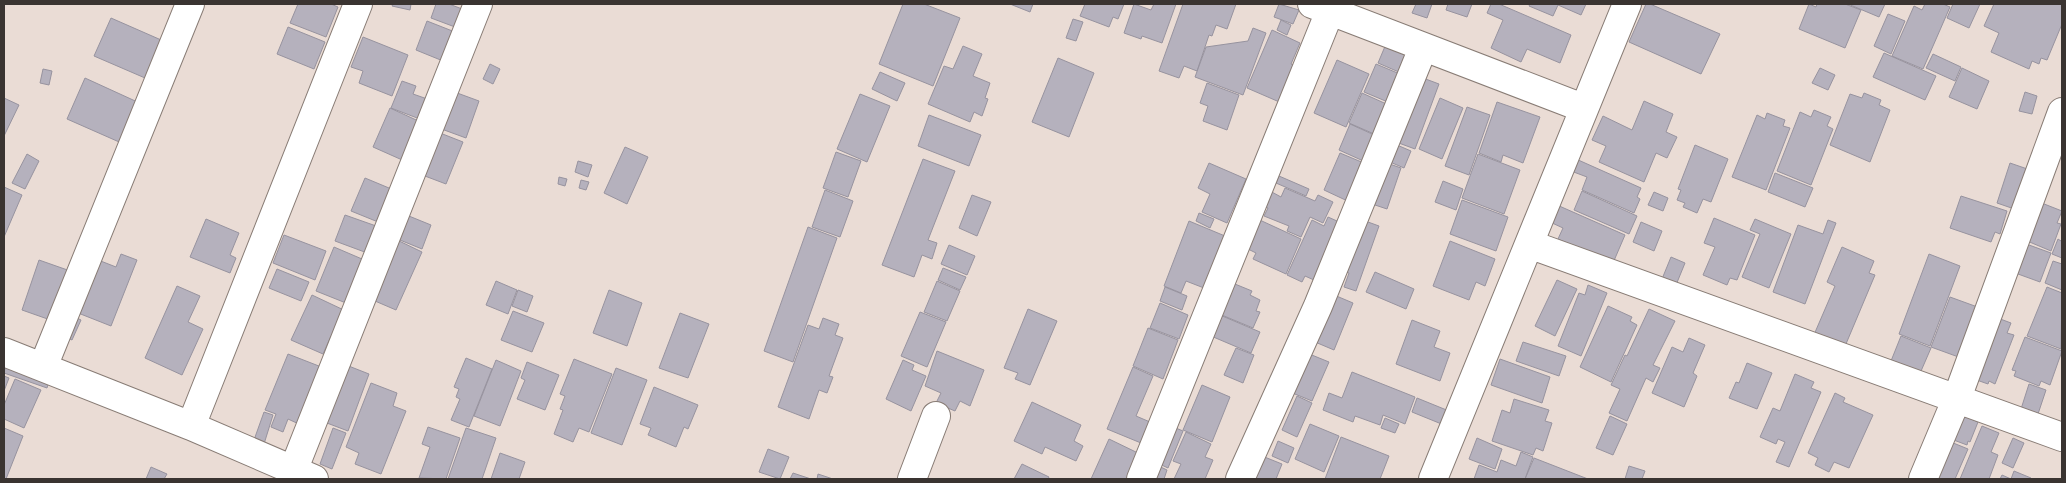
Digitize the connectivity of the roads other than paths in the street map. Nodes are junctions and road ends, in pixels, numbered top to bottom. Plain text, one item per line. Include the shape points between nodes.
1 (190, 4) edge
2 (358, 4) edge
3 (478, 4) edge
4 (1626, 4) edge
5 (1321, 7) edge
6 (1423, 48) junction
7 (1583, 108) junction
8 (2062, 112) edge
9 (1529, 244) junction
10 (4, 352) edge
11 (43, 367) junction
12 (1957, 398) junction
13 (936, 416) dead end
14 (191, 426) junction
15 (2062, 437) edge
16 (304, 475) edge
17 (912, 479) edge
18 (1141, 479) edge
19 (1240, 479) edge
20 (1433, 479) edge
21 (1923, 479) edge

1 - 11 street
2 - 14 street
3 - 16 street
4 - 7 street
5 - 6 street
5 - 18 street
6 - 7 street
6 - 19 street via 1318,306
7 - 9 street
8 - 12 street
9 - 12 street
9 - 20 street
10 - 11 street
11 - 14 street
12 - 15 street
12 - 21 street
13 - 17 street
14 - 16 street

